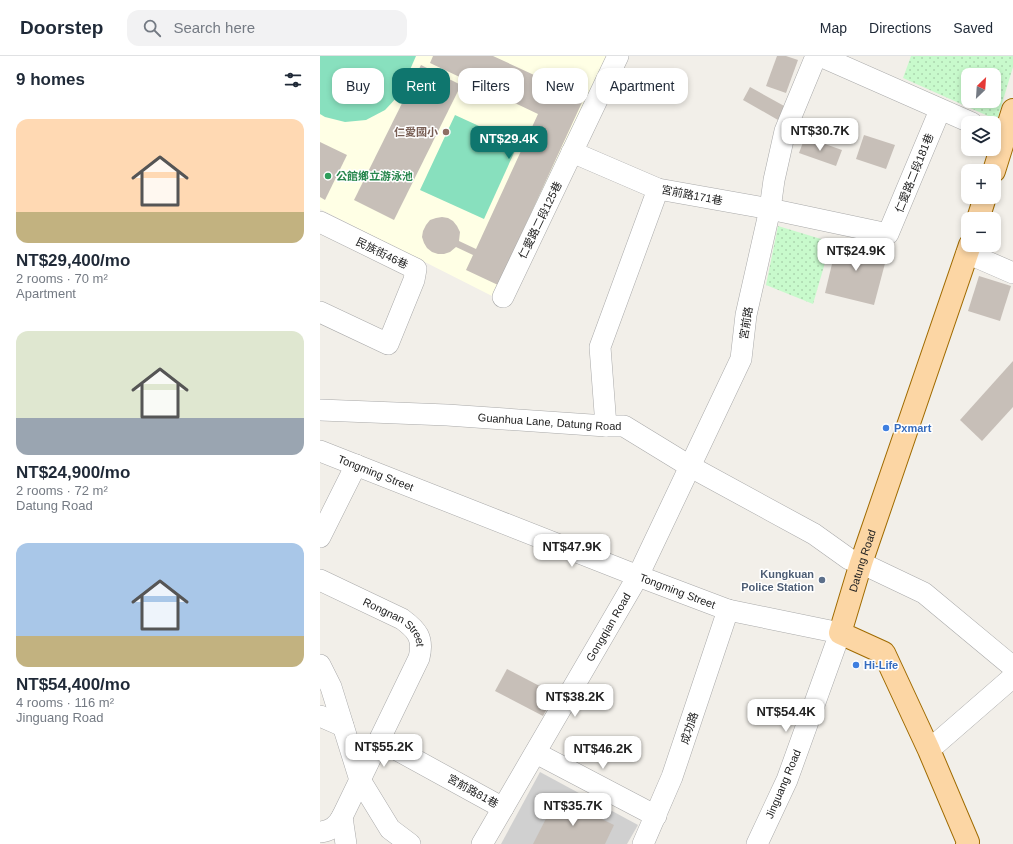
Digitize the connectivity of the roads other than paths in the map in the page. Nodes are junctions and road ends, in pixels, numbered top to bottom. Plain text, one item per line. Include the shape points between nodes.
1 (618, 56) edge
2 (816, 56) edge
3 (820, 56) edge
4 (940, 110) junction
5 (1013, 110) edge
6 (961, 119) edge
7 (1001, 131) edge
8 (572, 152) junction
9 (658, 189) junction
10 (770, 209) junction
11 (320, 222) edge
12 (967, 252) edge
13 (974, 252) edge
14 (1013, 273) edge
15 (503, 297) dead end
16 (320, 312) edge
17 (320, 410) edge
18 (606, 426) junction
19 (320, 451) edge
20 (356, 465) junction
21 (691, 467) junction
22 (320, 537) edge
23 (861, 563) junction
24 (638, 576) junction
25 (320, 580) edge
26 (728, 610) junction
27 (840, 633) junction
28 (320, 665) edge
29 (1013, 667) edge
30 (1013, 677) edge
31 (320, 716) edge
32 (343, 726) junction
33 (379, 740) junction
34 (929, 750) junction
35 (536, 753) junction
36 (360, 780) junction
37 (503, 808) junction
38 (656, 816) junction
39 (342, 817) junction
40 (320, 832) edge
41 (971, 843) edge
42 (346, 844) edge
43 (410, 844) edge
44 (482, 844) edge
45 (643, 844) edge
46 (757, 844) edge

1 - 8 street, 仁愛路二段125巷
2 - 10 street, 宮前路 via 785,131
3 - 4 street
4 - 6 street
4 - 10 street, 仁愛路二段181巷 via 888,234
5 - 7 main road
8 - 9 street, 宮前路171巷
8 - 15 street, 仁愛路二段125巷
9 - 10 street, 宮前路171巷
9 - 18 street via 600,346
10 - 21 street, 宮前路 via 746,314 741,359
11 - 16 street, 民族街46巷 via 416,269 388,344
12 - 23 main road, Datung Road
13 - 14 street
17 - 18 street, Guanhua Lane, Datung Road via 447,415
18 - 21 street, Guanhua Lane, Datung Road via 624,426
19 - 20 street, Tongming Street
20 - 22 street
20 - 24 street, Tongming Street
21 - 23 street, Guanhua Lane, Datung Road via 814,534 849,559
21 - 24 street, 宮前路
23 - 27 main road, Datung Road
23 - 29 street, Guanhua Lane, Datung Road via 924,593
24 - 26 street, Tongming Street
24 - 35 street, Gongqian Road
25 - 33 street, Rongnan Street via 402,619 416,631 420,640 419,658
26 - 27 street, Tongming Street
26 - 38 street, 成功路 via 672,777
27 - 34 main road via 884,653
27 - 46 street, Jinguang Road via 787,780
28 - 32 street via 331,687
30 - 34 street
31 - 32 street
32 - 36 street
33 - 36 street, Rongnan Street
33 - 37 street, 宮前路81巷
34 - 41 main road
35 - 37 street, Gongqian Road
35 - 38 street
36 - 39 street, Rongnan Street
36 - 43 street via 390,829
37 - 44 street, Gongqian Road
38 - 45 street, 成功路
39 - 40 street, Rongnan Street via 338,825
39 - 42 street

